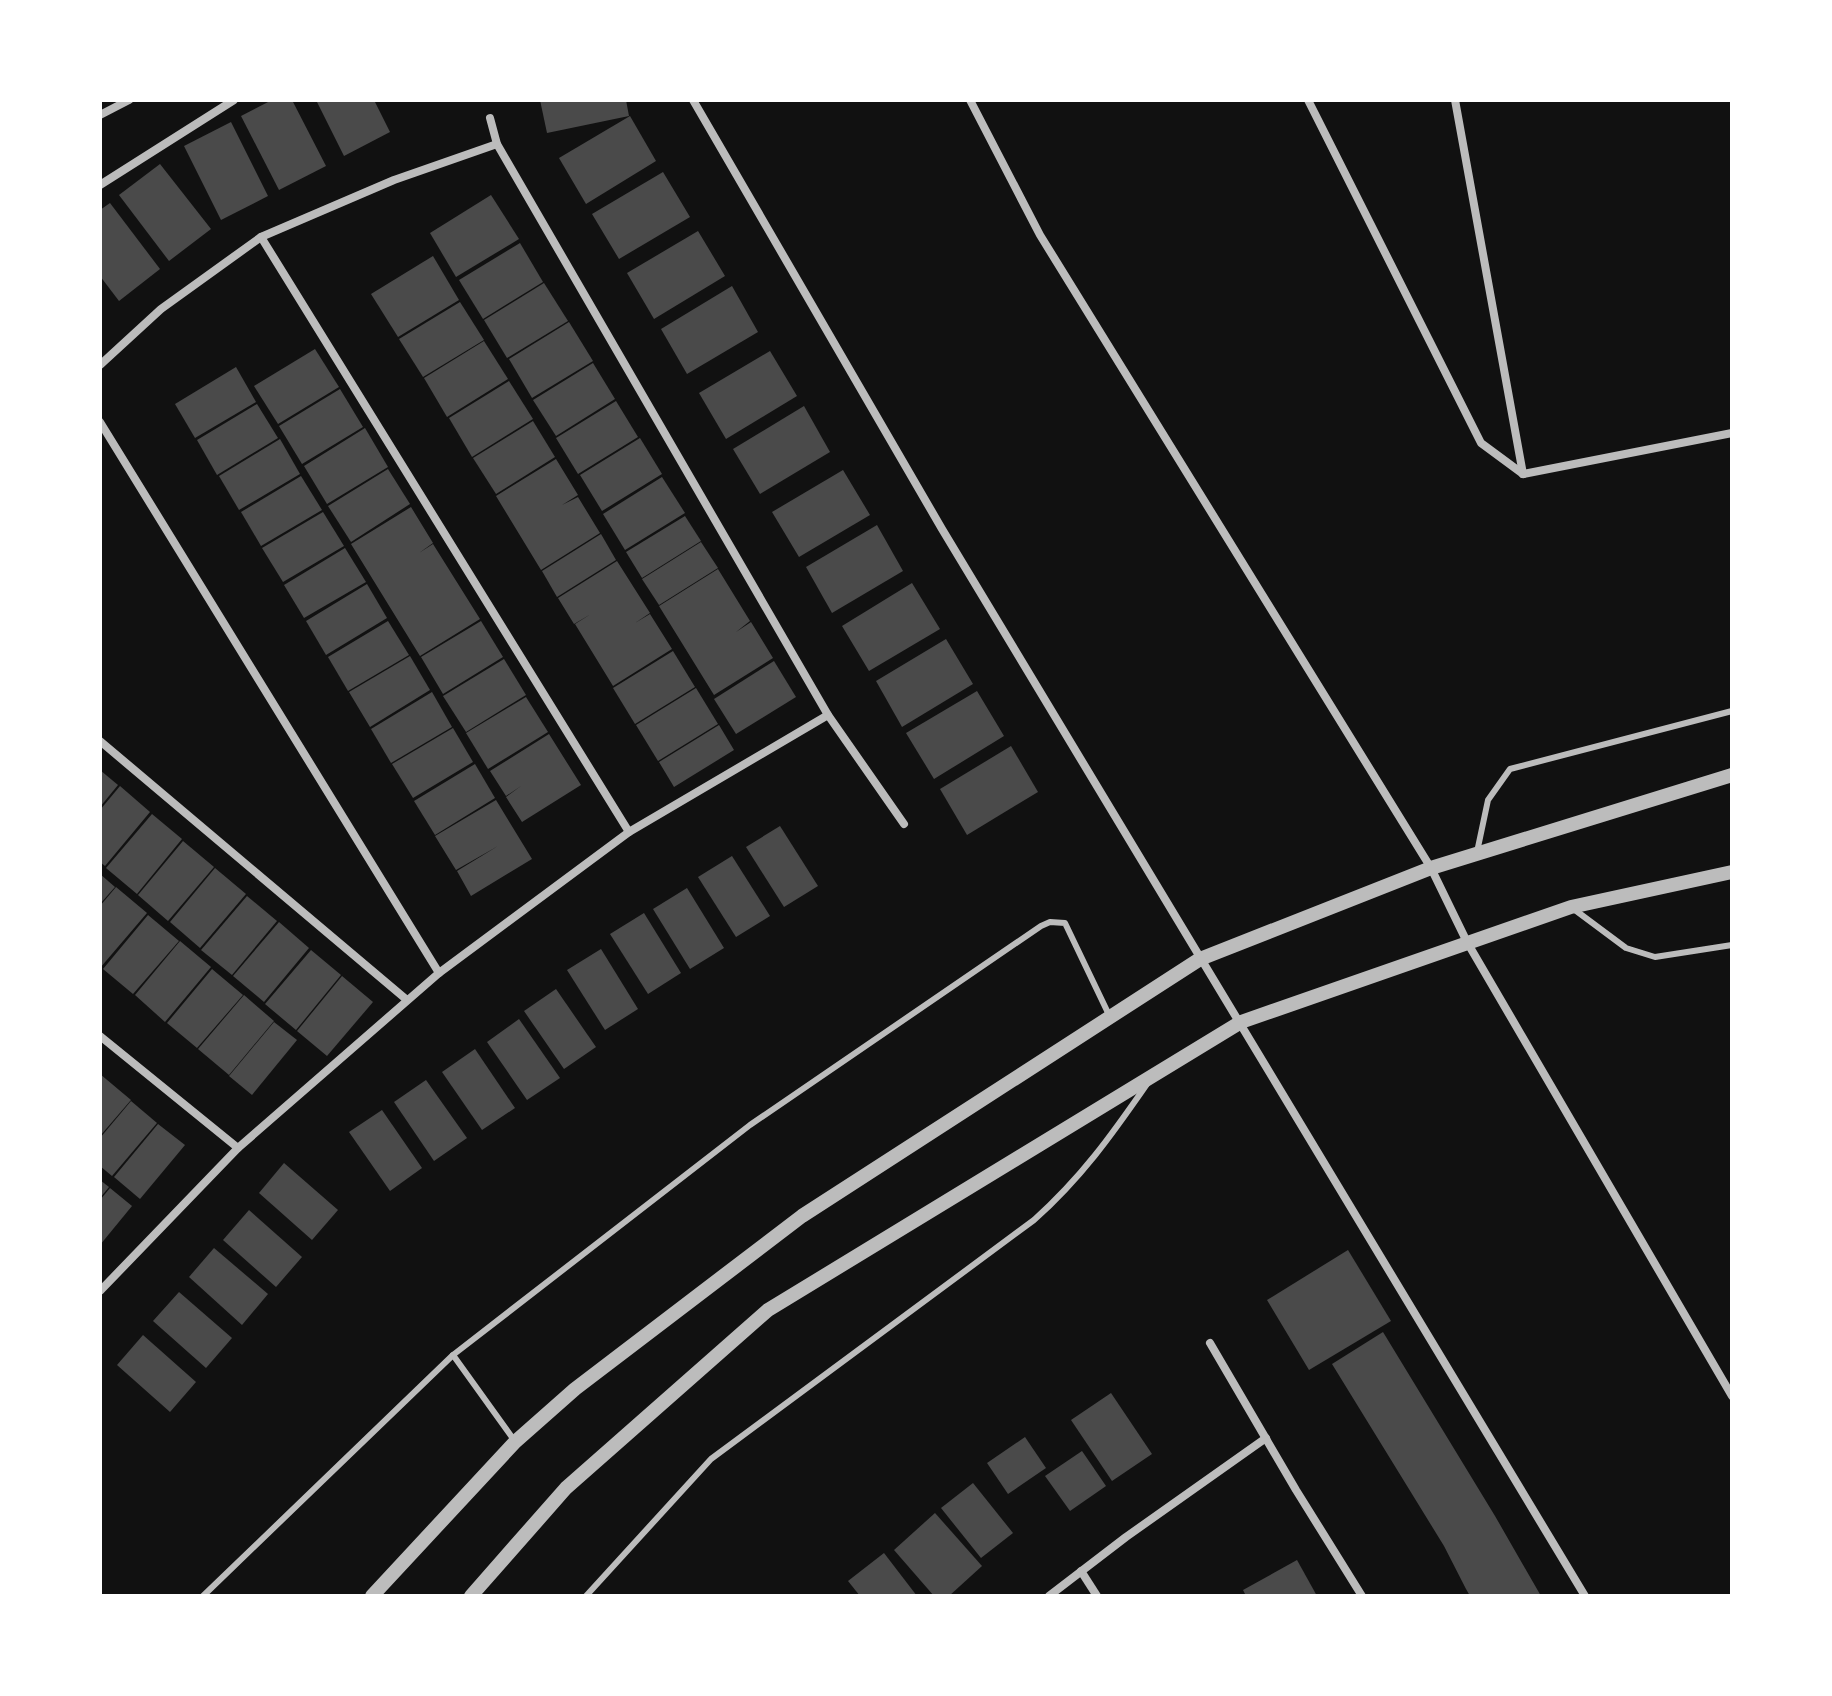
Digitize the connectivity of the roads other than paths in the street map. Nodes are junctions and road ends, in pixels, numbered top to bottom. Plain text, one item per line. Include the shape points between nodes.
1 (129, 100) edge
2 (234, 100) edge
3 (693, 100) edge
4 (970, 100) edge
5 (1308, 100) edge
6 (1455, 100) edge
7 (100, 115) edge
8 (490, 118) dead end
9 (497, 144) junction
10 (100, 185) edge
11 (261, 237) junction
12 (100, 365) edge
13 (100, 422) edge
14 (1732, 433) edge
15 (1523, 474) junction
16 (1732, 711) edge
17 (828, 715) junction
18 (100, 741) edge
19 (1732, 775) edge
20 (904, 824) dead end
21 (629, 832) junction
22 (1477, 853) junction
23 (1431, 868) junction
24 (1732, 872) edge
25 (1571, 907) junction
26 (1467, 942) junction
27 (1732, 945) edge
28 (1200, 959) junction
29 (439, 973) junction
30 (407, 1000) junction
31 (1110, 1017) junction
32 (1241, 1022) junction
33 (100, 1036) edge
34 (1153, 1075) junction
35 (238, 1148) junction
36 (100, 1291) edge
37 (1210, 1343) dead end
38 (453, 1355) junction
39 (1732, 1396) edge
40 (1266, 1438) junction
41 (515, 1442) junction
42 (1081, 1571) junction
43 (203, 1596) edge
44 (372, 1596) edge
45 (471, 1596) edge
46 (586, 1596) edge
47 (1049, 1596) edge
48 (1097, 1596) edge
49 (1362, 1596) edge
50 (1585, 1596) edge

1 - 7 street
2 - 10 street
3 - 28 street
4 - 23 street via 1040,235
5 - 15 street via 1481,443
6 - 15 street
8 - 9 street
9 - 11 street via 394,180
9 - 17 street
11 - 12 street via 161,309
11 - 21 street
13 - 29 street
14 - 15 street
16 - 22 lane via 1510,769 1488,800
17 - 20 street
17 - 21 street
18 - 30 street
19 - 22 street
21 - 29 street
22 - 23 street
23 - 26 street
23 - 28 street
24 - 25 street
25 - 26 street
25 - 27 lane via 1626,948 1655,957
26 - 32 street
26 - 39 street
28 - 31 street
28 - 32 street
29 - 30 street
30 - 35 street
31 - 38 lane via 1065,923 1041,926 750,1125
31 - 41 street via 802,1216 575,1389
32 - 34 street
32 - 50 street
33 - 35 street
34 - 45 street via 768,1310 566,1488
34 - 46 lane via 1084,1172 1034,1220 711,1459
35 - 36 street
37 - 40 street
38 - 41 lane
38 - 43 lane
40 - 42 street
40 - 49 street
41 - 44 street
42 - 47 street
42 - 48 street

